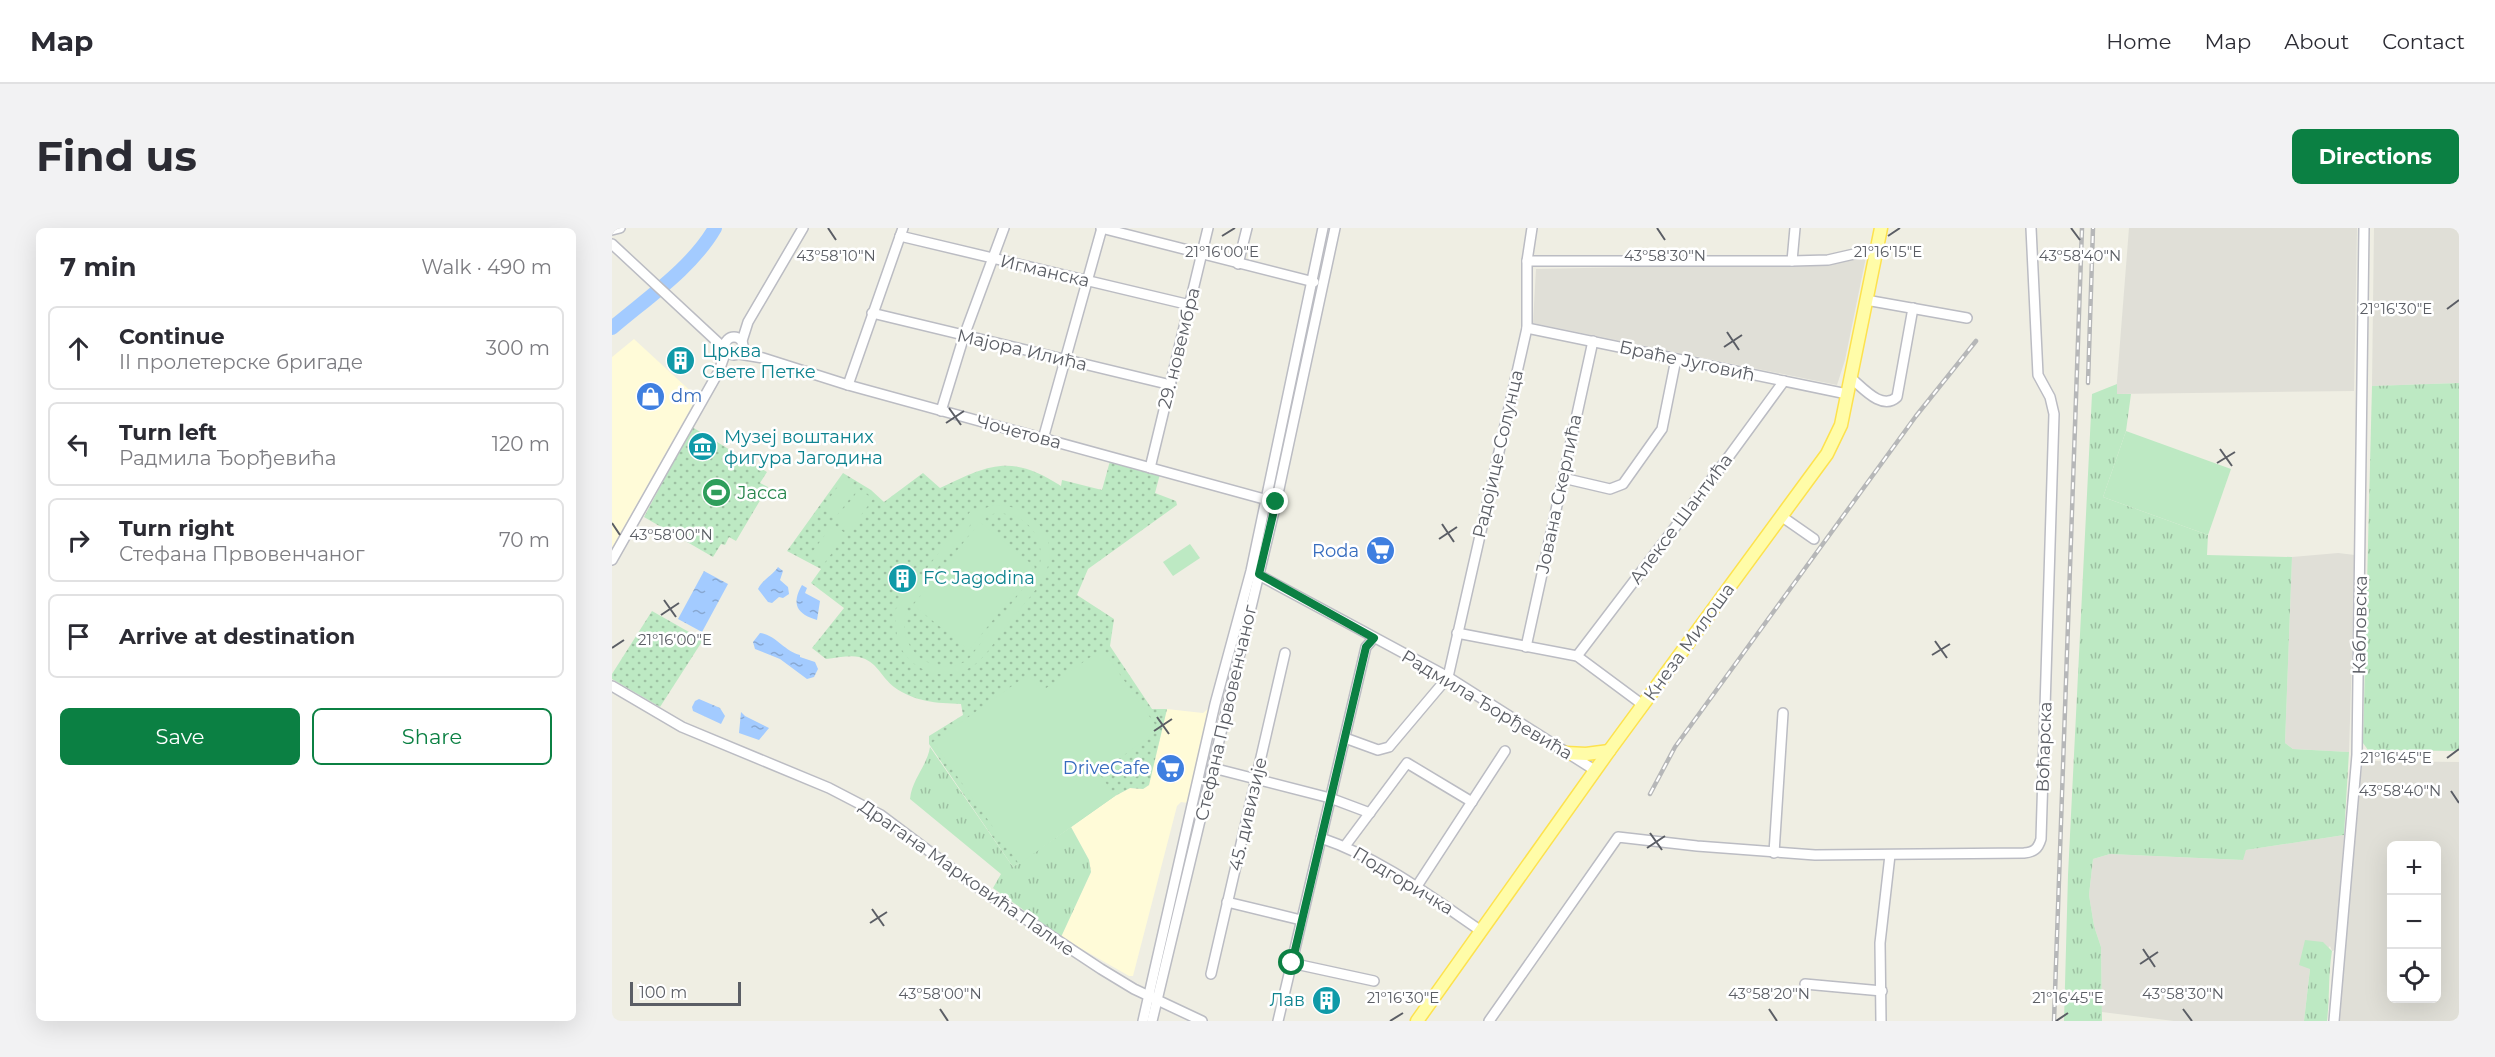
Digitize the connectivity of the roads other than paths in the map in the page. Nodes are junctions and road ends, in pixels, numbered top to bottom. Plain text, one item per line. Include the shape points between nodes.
1 (620, 228) edge
2 (803, 228) edge
3 (1004, 228) edge
4 (1101, 228) edge
5 (1208, 228) edge
6 (1247, 228) edge
7 (1323, 228) edge
8 (1335, 228) edge
9 (1532, 228) edge
10 (1795, 228) edge
11 (1881, 228) edge
12 (2031, 228) edge
13 (2364, 228) edge
14 (612, 230) edge
15 (902, 232) edge
16 (612, 244) edge
17 (1876, 249) junction
18 (1202, 255) junction
19 (993, 260) junction
20 (1527, 261) junction
21 (1792, 261) junction
22 (1239, 264) junction
23 (1085, 280) junction
24 (1311, 281) junction
25 (1324, 284) junction
26 (1866, 300) junction
27 (1190, 305) junction
28 (1913, 308) junction
29 (872, 313) junction
30 (1967, 318) dead end
31 (1527, 328) junction
32 (707, 330) junction
33 (964, 336) junction
34 (737, 339) junction
35 (1593, 341) junction
36 (731, 352) junction
37 (763, 357) junction
38 (1063, 359) junction
39 (1676, 359) junction
40 (1851, 378) junction
41 (1784, 381) junction
42 (1171, 385) junction
43 (848, 386) junction
44 (1847, 394) junction
45 (941, 411) junction
46 (1042, 439) junction
47 (1150, 468) junction
48 (1563, 478) junction
49 (1266, 500) junction
50 (1276, 502) junction
51 (1781, 516) junction
52 (1814, 539) dead end
53 (612, 560) edge
54 (1255, 573) junction
55 (1457, 633) junction
56 (1374, 638) junction
57 (1526, 647) junction
58 (1285, 653) dead end
59 (1577, 656) junction
60 (1448, 677) junction
61 (612, 686) edge
62 (1643, 705) junction
63 (1783, 713) dead end
64 (1344, 738) junction
65 (1505, 751) dead end
66 (1609, 751) junction
67 (1566, 753) junction
68 (1213, 768) junction
69 (1596, 771) junction
70 (1256, 779) junction
71 (1330, 798) junction
72 (1200, 800) junction
73 (1472, 802) junction
74 (1370, 813) junction
75 (1321, 838) junction
76 (1345, 846) junction
77 (1774, 853) junction
78 (1890, 855) junction
79 (1417, 886) junction
80 (1227, 902) junction
81 (1301, 920) junction
82 (1481, 931) junction
83 (1292, 963) junction
84 (1211, 974) dead end
85 (1374, 981) dead end
86 (1804, 984) dead end
87 (1882, 991) junction
88 (1153, 997) junction
89 (1143, 1021) edge
90 (1152, 1021) edge
91 (1202, 1021) edge
92 (1278, 1021) edge
93 (1417, 1021) edge
94 (1489, 1021) edge
95 (1881, 1021) edge
96 (2334, 1021) edge

1 - 14 street
2 - 34 street
3 - 19 street
4 - 18 street
4 - 23 street
5 - 18 street, 29. новембра
6 - 22 street
7 - 24 street, Стефана Првовенчаног
8 - 25 street, Стефана Првовенчаног
9 - 20 street, Радојице Солунца
10 - 21 street
11 - 17 main road, Кнеза Милоша
12 - 78 street, Воћарска via 2038,375 2054,414 2041,839 2032,852
13 - 96 street, Кабловска via 2357,755
15 - 19 street, Игманска
15 - 29 street
16 - 32 street, Чочетова
17 - 21 street via 1828,260
17 - 26 main road, Кнеза Милоша
18 - 22 street
18 - 27 street, 29. новембра
19 - 23 street, Игманска
19 - 33 street
20 - 21 street
20 - 31 street, Радојице Солунца
22 - 24 street
23 - 27 street, Игманска
23 - 38 street
24 - 25 street
24 - 49 street, Стефана Првовенчаног
25 - 50 street, Стефана Првовенчаног
26 - 28 street
26 - 40 main road, Кнеза Милоша
27 - 42 street, 29. новембра
28 - 30 street
28 - 40 street via 1897,397 1889,403 1882,402
29 - 33 street, Мајора Илића
29 - 43 street
31 - 35 street, Браће Југовић
31 - 55 street, Радојице Солунца
32 - 34 street, Чочетова
32 - 36 street, Чочетова
33 - 38 street, Мајора Илића
33 - 45 street
34 - 36 street via 725,342
34 - 36 street via 743,349
34 - 37 street, Чочетова
35 - 39 street, Браће Југовић
35 - 48 street, Јована Скерлића
36 - 37 street, Чочетова
36 - 53 street
37 - 43 street, Чочетова
38 - 42 street, Мајора Илића
38 - 46 street
39 - 41 street, Браће Југовић
39 - 48 street via 1662,429 1623,484 1610,489
40 - 44 main road, Кнеза Милоша
41 - 44 street, Браће Југовић
41 - 59 street, Алексе Шантића
42 - 47 street, 29. новембра
43 - 45 street, Чочетова
44 - 51 main road, Кнеза Милоша via 1834,442
45 - 46 street, Чочетова
46 - 47 street, Чочетова
47 - 49 street, Чочетова
48 - 57 street, Јована Скерлића
49 - 50 street, Чочетова
49 - 54 street, Стефана Првовенчаног
50 - 54 street, Стефана Првовенчаног
51 - 52 street
51 - 62 main road, Кнеза Милоша
54 - 56 street, Радмила Ђорђевића
54 - 68 street, Стефана Првовенчаног
54 - 72 street, Стефана Првовенчаног via 1215,704
55 - 57 street
55 - 60 street, Радојице Солунца
56 - 60 street, Радмила Ђорђевића
56 - 64 street via 1366,647
57 - 59 street
58 - 70 street, 45. дивизије
59 - 62 street
60 - 64 street via 1389,747 1378,750
60 - 67 street, Радмила Ђорђевића
61 - 88 street, Драгана Марковића Палме via 682,727 830,788 882,815 974,885 1101,969
62 - 66 main road, Кнеза Милоша
63 - 77 street
64 - 71 street
65 - 73 street
66 - 67 main road
66 - 69 main road, Кнеза Милоша
67 - 69 street, Радмила Ђорђевића
68 - 70 street
68 - 72 street, Стефана Првовенчаног
69 - 82 main road, Кнеза Милоша
70 - 71 street
70 - 80 street, 45. дивизије
71 - 74 street
71 - 75 street
72 - 88 street, Стефана Првовенчаног
73 - 74 street via 1407,763
73 - 79 street
74 - 76 street
75 - 76 street, Подгоричка
75 - 81 street
76 - 79 street, Подгоричка
77 - 78 street, Воћарска
77 - 94 street, Воћарска via 1618,837
78 - 87 street via 1880,943
79 - 82 street, Подгоричка
80 - 81 street
80 - 84 street, 45. дивизије
81 - 83 street
82 - 93 main road, Кнеза Милоша
83 - 85 street
83 - 92 street
86 - 87 street
87 - 95 street
88 - 89 street, Стефана Првовенчаног
88 - 90 street, Стефана Првовенчаног
88 - 91 street, Драгана Марковића Палме

